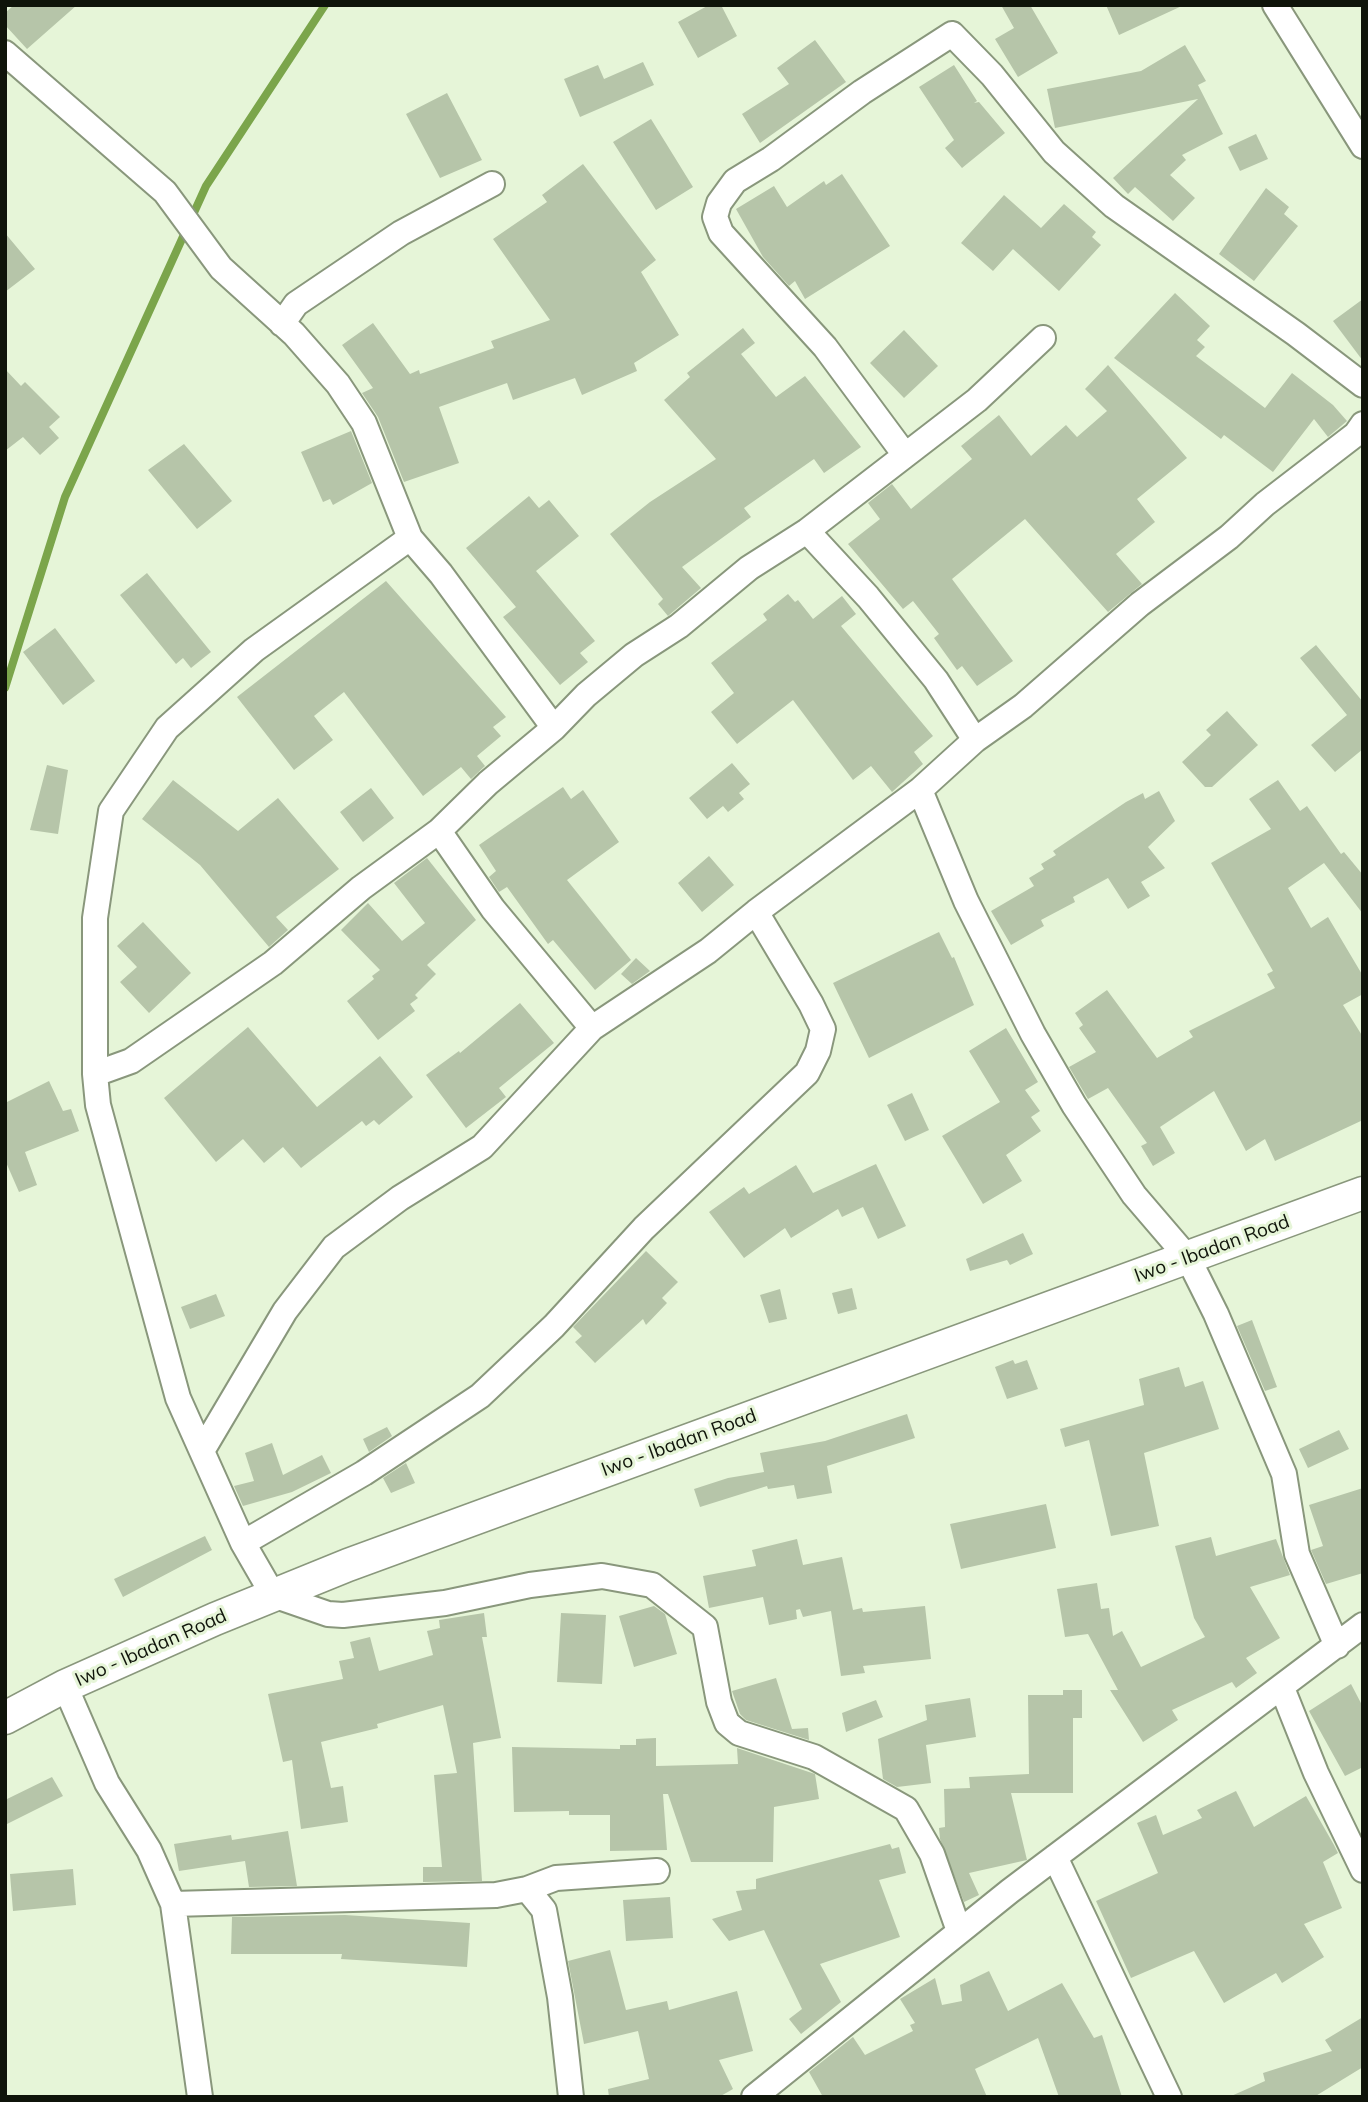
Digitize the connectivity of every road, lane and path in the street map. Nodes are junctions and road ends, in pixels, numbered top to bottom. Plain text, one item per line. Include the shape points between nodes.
1 (1275, 5) edge
2 (5, 53) edge
3 (1363, 146) edge
4 (492, 184) dead end
5 (282, 324) junction
6 (1043, 338) dead end
7 (1363, 385) edge
8 (1363, 424) edge
9 (905, 455) junction
10 (807, 531) junction
11 (411, 538) junction
12 (554, 729) junction
13 (975, 740) junction
14 (920, 790) junction
15 (439, 831) junction
16 (755, 912) junction
17 (592, 1028) junction
18 (95, 1074) junction
19 (1363, 1193) edge
20 (1188, 1258) junction
21 (202, 1451) junction
22 (243, 1544) junction
23 (273, 1595) junction
24 (1363, 1625) edge
25 (1337, 1646) junction
26 (65, 1686) junction
27 (1282, 1688) junction
28 (5, 1717) edge
29 (1055, 1857) junction
30 (1363, 1870) edge
31 (657, 1871) dead end
32 (527, 1889) junction
33 (173, 1904) junction
34 (959, 1931) junction
35 (200, 2097) edge
36 (571, 2097) edge
37 (754, 2097) edge
38 (1169, 2097) edge

1 - 3 street
2 - 5 street via 165,192 221,268
4 - 5 street via 401,233 296,304
5 - 11 street via 338,384 364,423
6 - 9 street via 977,400
7 - 9 street via 1114,206 1054,152 952,34 734,181 715,217 721,233 825,347
8 - 13 street via 1229,537 1140,604 1023,706
9 - 10 street
10 - 12 street via 748,568 679,626 634,655
10 - 13 street via 936,680
11 - 12 street
11 - 18 street via 254,650 167,728 111,811 95,918
12 - 15 street
13 - 14 street
14 - 16 street
14 - 20 street via 967,901 1033,1034 1134,1195
15 - 17 street via 493,909
15 - 18 street via 361,888 273,962 131,1060
16 - 17 street via 671,978
16 - 22 street via 823,1029 807,1073 644,1228 554,1326 480,1396 364,1473
17 - 21 street via 482,1147 400,1198 334,1247 285,1311
18 - 21 street via 97,1105 178,1398
19 - 20 main road, Iwo - Ibadan Road
20 - 23 main road, Iwo - Ibadan Road
20 - 25 street via 1284,1474 1297,1554
21 - 22 street
22 - 23 street
23 - 26 main road, Iwo - Ibadan Road
23 - 34 street via 343,1615 602,1576 652,1586 705,1627 727,1723 740,1733 814,1757 906,1809 932,1854
24 - 25 street
25 - 27 street
26 - 28 main road, Iwo - Ibadan Road
26 - 33 street via 107,1783 149,1850
27 - 29 street
27 - 30 street
29 - 34 street
29 - 38 street
31 - 32 street via 556,1878
32 - 33 street via 496,1895
32 - 36 street via 544,1910
33 - 35 street
34 - 37 street

